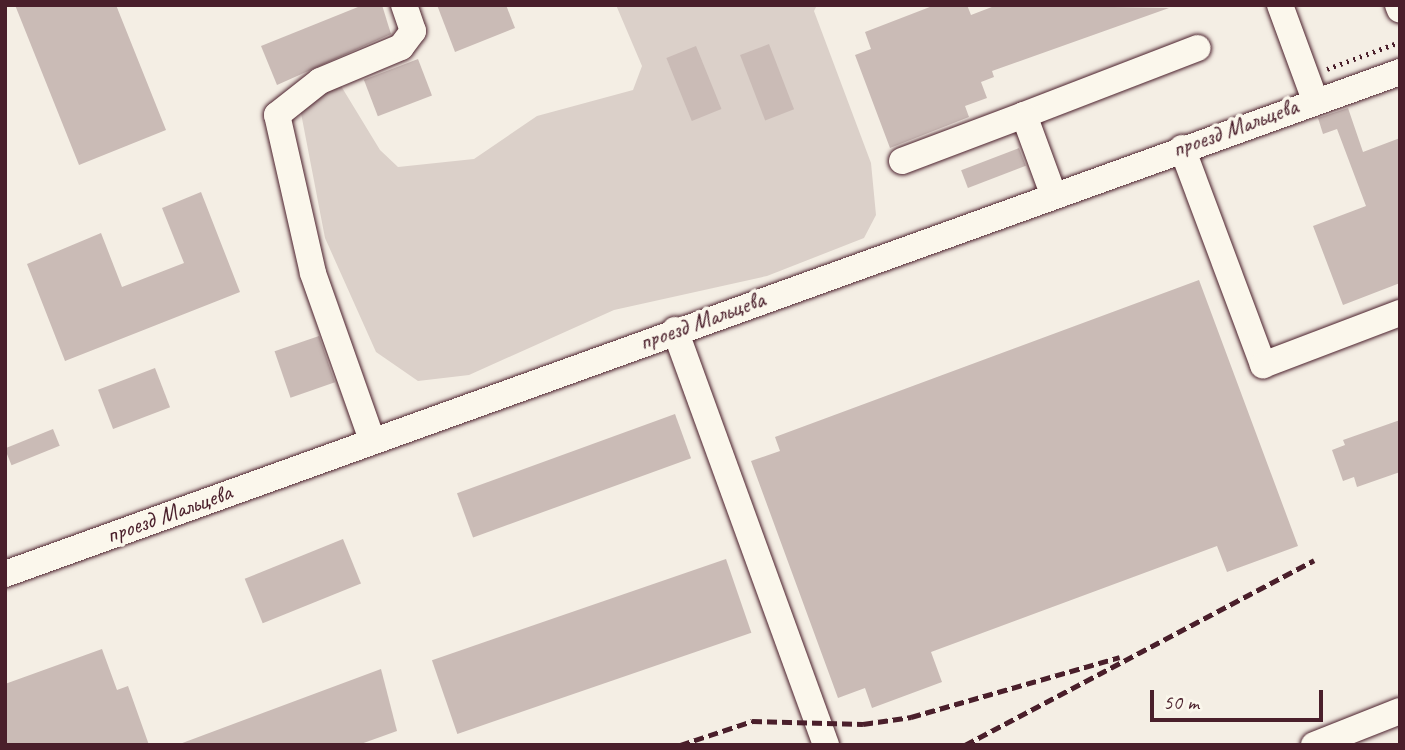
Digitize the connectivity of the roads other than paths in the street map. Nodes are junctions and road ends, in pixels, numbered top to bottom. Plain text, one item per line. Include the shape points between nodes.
1 (404, 5) edge
2 (1280, 5) edge
3 (1198, 48) dead end
4 (1400, 72) edge
5 (1311, 88) junction
6 (1024, 116) junction
7 (1182, 148) junction
8 (902, 162) dead end
9 (1053, 194) junction
10 (1400, 313) edge
11 (675, 330) junction
12 (372, 440) junction
13 (5, 574) edge
14 (1400, 711) edge
15 (825, 745) edge
16 (1314, 745) edge

1 - 12 street via 413,31 401,47 320,81 277,115 313,273
2 - 5 street
3 - 6 street
4 - 5 street, проезд Мальцева
5 - 7 street, проезд Мальцева
6 - 8 street
6 - 9 street
7 - 9 street, проезд Мальцева
7 - 10 street via 1263,365
9 - 11 street, проезд Мальцева
11 - 12 street, проезд Мальцева
11 - 15 street
12 - 13 street, проезд Мальцева
14 - 16 street

